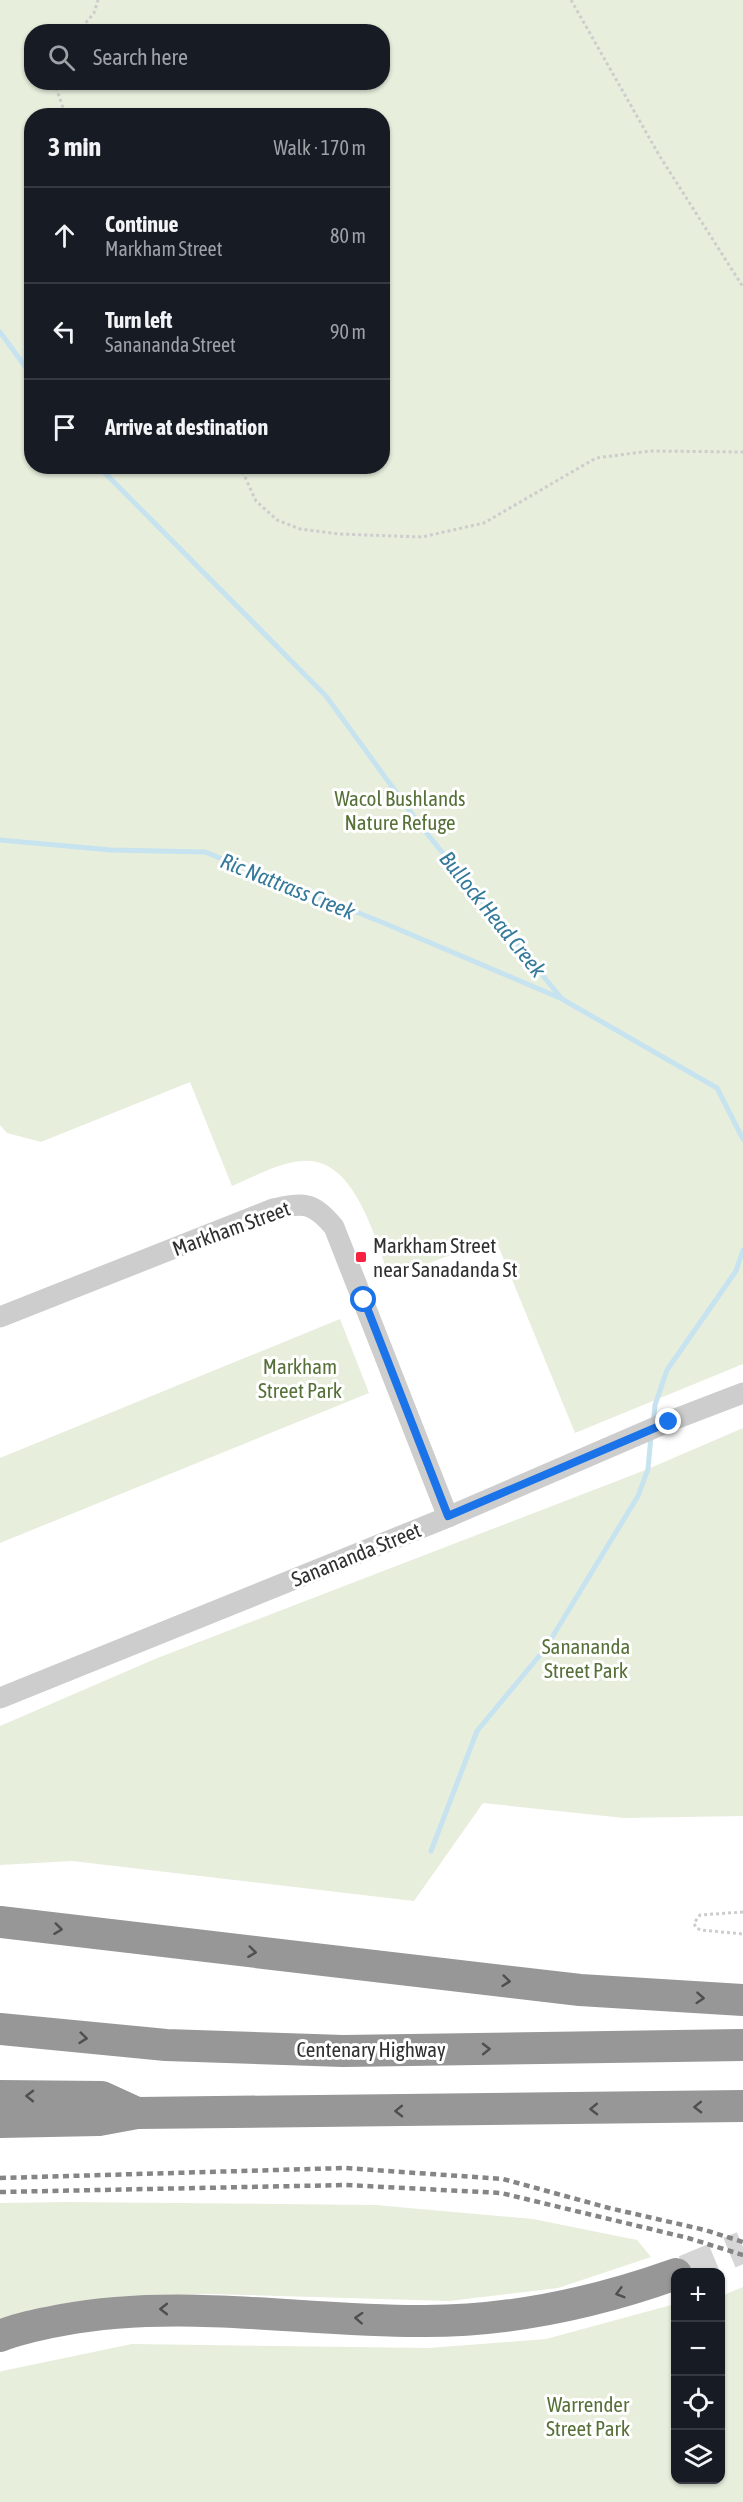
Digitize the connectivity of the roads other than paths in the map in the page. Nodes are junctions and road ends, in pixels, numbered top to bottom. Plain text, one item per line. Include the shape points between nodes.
1 (0, 1317) edge
2 (743, 1393) edge
3 (448, 1516) junction
4 (0, 1698) edge
5 (0, 1922) edge
6 (743, 2000) edge
7 (8, 2026) edge
8 (743, 2045) edge
9 (0, 2096) edge
10 (743, 2106) edge
11 (137, 2113) junction
12 (0, 2122) edge
13 (671, 2275) edge
14 (0, 2336) edge

1 - 3 street, Markham Street via 273,1209 300,1203 320,1211 334,1227
2 - 3 street, Sanananda Street
3 - 4 street, Sanananda Street
5 -> 6 highway via 580,1990
7 -> 8 highway, Centenary Highway via 166,2045 344,2051
11 -> 9 highway via 102,2097
10 -> 11 highway
11 - 12 highway via 99,2120
13 -> 14 highway via 596,2300 475,2320 417,2322 147,2309 100,2313

